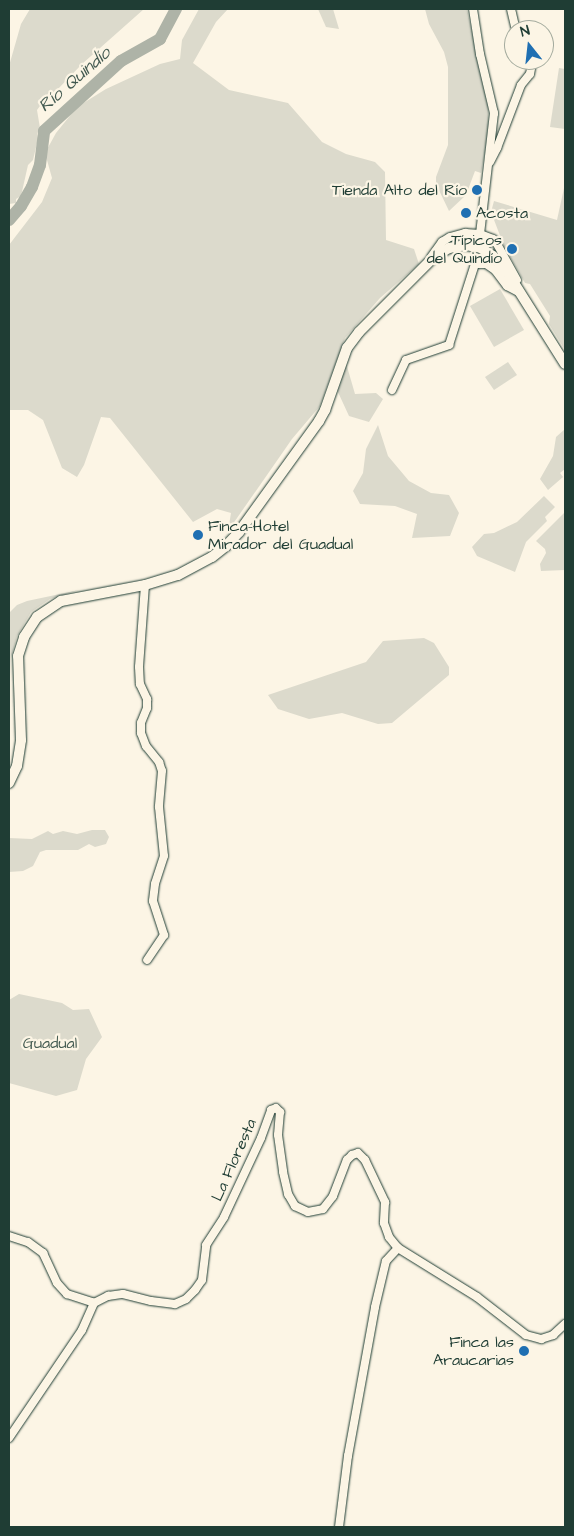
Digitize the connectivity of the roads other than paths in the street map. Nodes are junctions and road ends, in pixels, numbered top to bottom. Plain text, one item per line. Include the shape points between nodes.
1 (473, 9) edge
2 (531, 70) edge
3 (489, 164) junction
4 (480, 234) junction
5 (424, 266) junction
6 (521, 294) junction
7 (549, 339) junction
8 (565, 364) edge
9 (392, 390) dead end
10 (145, 585) junction
11 (9, 783) edge
12 (147, 960) dead end
13 (9, 1236) edge
14 (398, 1248) junction
15 (94, 1303) junction
16 (565, 1324) edge
17 (9, 1438) edge
18 (339, 1527) edge

1 - 3 street via 480,54 493,103
2 - 3 street via 521,84
3 - 4 street
4 - 5 street via 450,237 442,242
4 - 7 street via 497,244
5 - 6 main road via 449,248 466,245 481,248 499,260
5 - 10 main road via 347,348 319,421 239,532 212,557 190,570
6 - 7 main road
6 - 9 street via 507,286 486,264 475,264 449,345 406,360
7 - 8 main road
10 - 11 main road via 71,598 45,610 30,626 18,656 21,740 17,766
10 - 12 street via 139,667 147,708 141,722 141,734 162,771 159,807 164,856 154,884 153,901 164,934
13 - 15 street via 28,1242 43,1253 57,1283 67,1294
14 - 15 street, La Floresta via 384,1223 385,1202 365,1160 358,1154 347,1160 334,1196 323,1209 302,1211 291,1202 278,1135 280,1112 276,1108 271,1110 222,1222 205,1248 202,1280 195,1290 175,1304 124,1294 108,1296
14 - 16 street, La Floresta via 477,1297 526,1335 541,1339 553,1335
14 - 18 street via 386,1261 375,1307 348,1456
15 - 17 street via 82,1330

